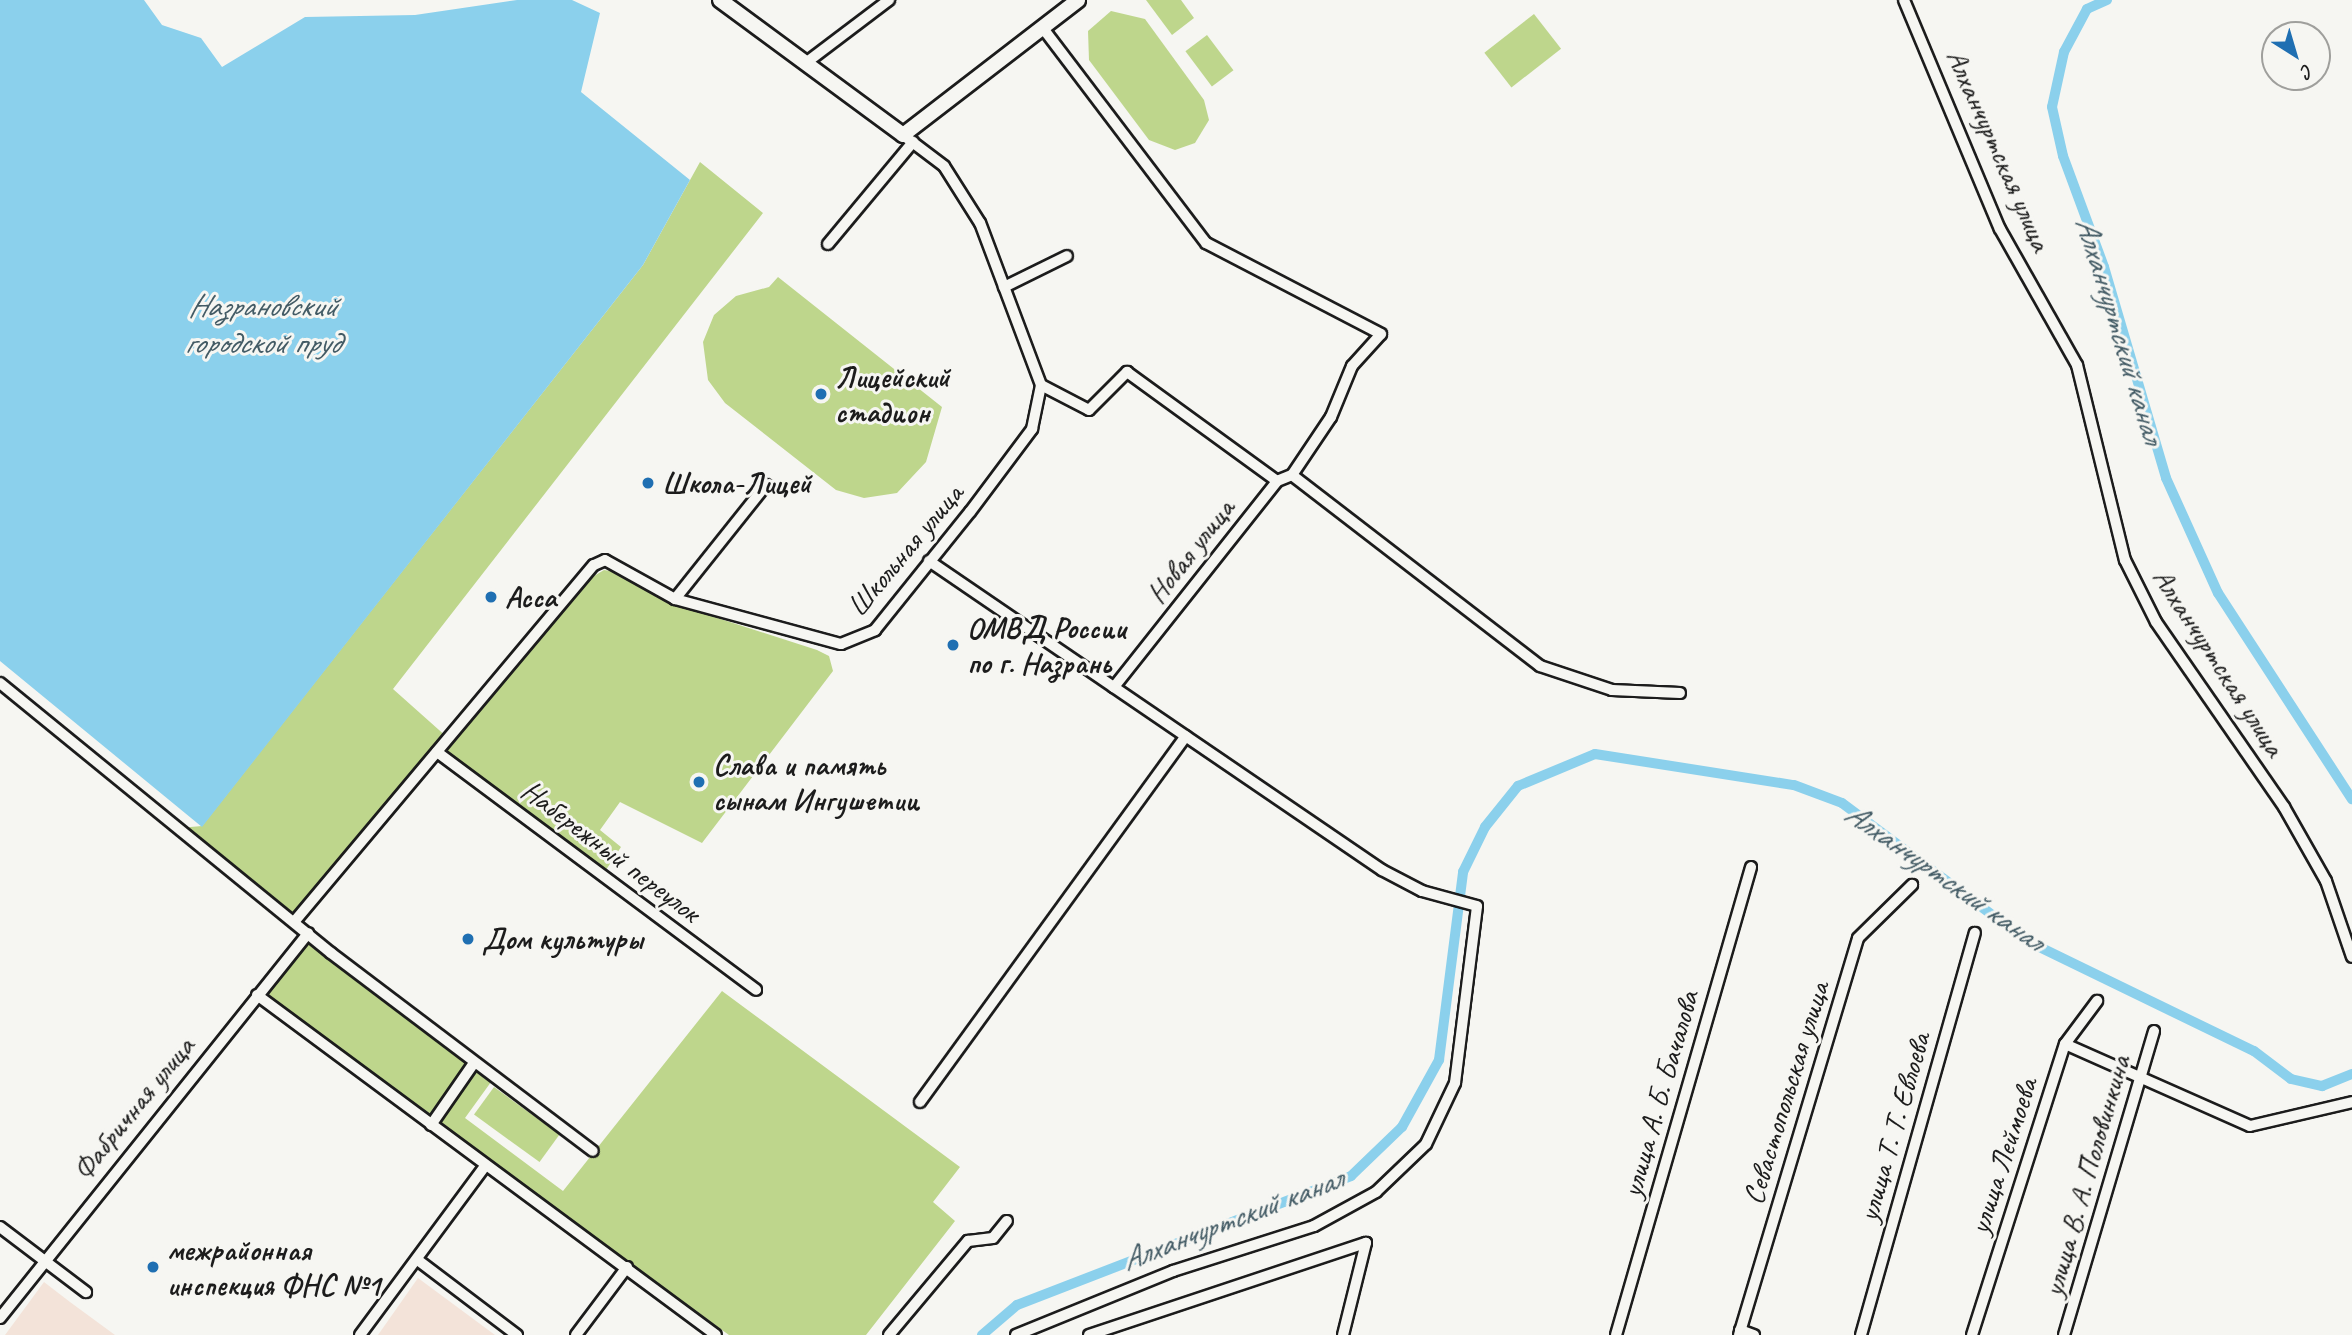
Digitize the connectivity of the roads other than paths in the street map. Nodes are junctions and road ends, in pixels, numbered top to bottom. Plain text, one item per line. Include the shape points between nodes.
1 (720, 0) edge
2 (889, 0) edge
3 (1079, 0) edge
4 (1904, 0) edge
5 (1043, 27) junction
6 (807, 62) junction
7 (908, 138) junction
8 (828, 244) dead end
9 (1067, 256) dead end
10 (1004, 287) junction
11 (1041, 385) junction
12 (1293, 475) junction
13 (1277, 481) junction
14 (766, 485) dead end
15 (929, 561) junction
16 (675, 599) junction
17 (0, 683) edge
18 (1114, 687) junction
19 (1680, 693) dead end
20 (1186, 736) junction
21 (437, 752) junction
22 (1751, 867) dead end
23 (1912, 885) dead end
24 (294, 922) junction
25 (308, 933) junction
26 (1975, 933) dead end
27 (2352, 957) edge
28 (756, 990) dead end
29 (257, 995) junction
30 (2097, 1001) dead end
31 (2154, 1031) dead end
32 (2064, 1044) junction
33 (474, 1063) junction
34 (2141, 1074) junction
35 (920, 1102) dead end
36 (2352, 1102) edge
37 (431, 1125) junction
38 (593, 1151) dead end
39 (485, 1166) junction
40 (1007, 1221) dead end
41 (0, 1227) edge
42 (42, 1258) junction
43 (419, 1261) junction
44 (627, 1267) junction
45 (86, 1292) dead end
46 (0, 1318) edge
47 (1740, 1333) edge
48 (360, 1335) edge
49 (517, 1335) edge
50 (576, 1335) edge
51 (716, 1335) edge
52 (889, 1335) edge
53 (1016, 1335) edge
54 (1089, 1335) edge
55 (1343, 1335) edge
56 (1616, 1335) edge
57 (1754, 1335) edge
58 (1861, 1335) edge
59 (1972, 1335) edge
60 (2064, 1335) edge

1 - 6 street
2 - 6 street
3 - 5 street
4 - 27 street, Алханчуртская улица via 2000,229 2077,365 2125,560 2156,622 2284,807 2326,881
5 - 7 street
5 - 12 street via 1206,243 1381,334 1352,366 1331,417
6 - 7 street
7 - 8 street
7 - 10 street via 944,166 980,223
9 - 10 street
10 - 11 street
11 - 13 street via 1089,410 1127,372
11 - 15 street, Школьная улица via 1032,429
12 - 13 street
12 - 19 street via 1540,666 1612,690
13 - 18 street, Новая улица
14 - 16 street
15 - 16 street, Школьная улица via 875,630 841,644
15 - 18 street
16 - 21 street, Школьная улица via 605,560 594,565
17 - 24 street
18 - 20 street
20 - 35 street
20 - 53 street via 1382,870 1450,900 1477,906 1455,1083 1426,1144 1376,1192 1314,1226 1173,1271
21 - 24 street
21 - 28 street, Набережный переулок
22 - 56 street, улица А. Б. Бачалова
23 - 47 street, Севастопольская улица via 1858,938
24 - 25 street
25 - 29 street, Фабричная улица
25 - 33 street
26 - 58 street, улица Т. Т. Евлоева
29 - 37 street
29 - 42 street, Фабричная улица
30 - 32 street, улица Леймоева
31 - 34 street, улица В. А. Половинкина
32 - 34 street
32 - 59 street, улица Леймоева
33 - 37 street
33 - 38 street
34 - 36 street via 2250,1126
34 - 60 street, улица В. А. Половинкина
37 - 39 street
39 - 43 street
39 - 44 street
40 - 52 street via 993,1238 968,1241
41 - 42 street
42 - 45 street
42 - 46 street, Фабричная улица
43 - 48 street
43 - 49 street
44 - 50 street
44 - 51 street
47 - 57 street
54 - 55 street via 1366,1243

